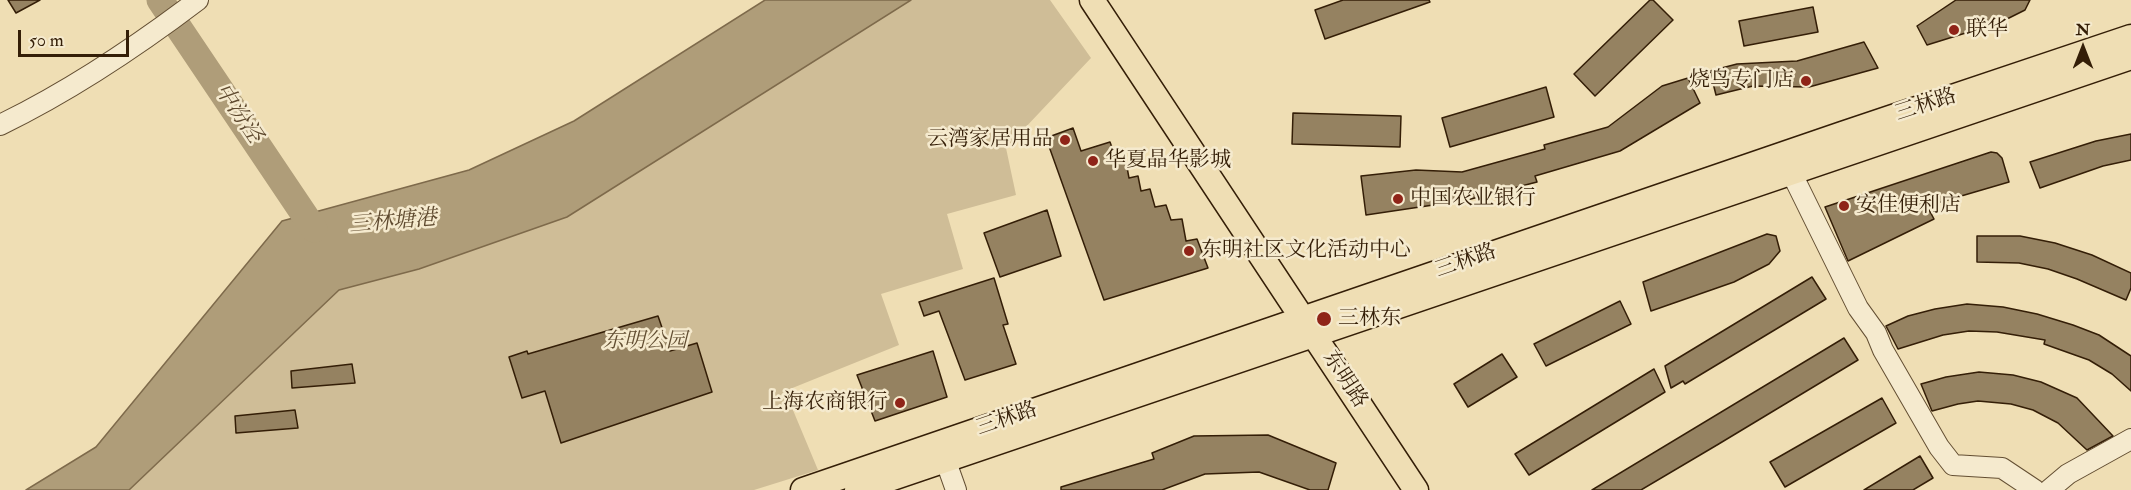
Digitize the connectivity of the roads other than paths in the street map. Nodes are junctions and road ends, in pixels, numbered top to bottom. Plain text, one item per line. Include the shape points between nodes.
1 (1092, 0) edge
2 (195, 2) edge
3 (2131, 37) edge
4 (2131, 57) edge
5 (0, 125) edge
6 (1791, 172) junction
7 (1308, 326) junction
8 (2131, 439) edge
9 (945, 459) junction
10 (802, 490) edge
11 (856, 490) edge
12 (956, 490) edge
13 (1416, 490) edge
14 (2035, 490) edge
15 (2049, 490) edge

1 - 7 main road, 东明路
2 - 5 street via 141,42 42,104
3 - 7 main road, 三林路
4 - 6 main road, 三林路
6 - 7 main road, 三林路
6 - 14 street via 1858,308 1939,447 1953,465 2002,468
7 - 9 main road, 三林路
7 - 10 main road, 三林路
7 - 13 main road, 东明路
8 - 15 street via 2068,474
9 - 11 main road, 三林路
9 - 12 street

